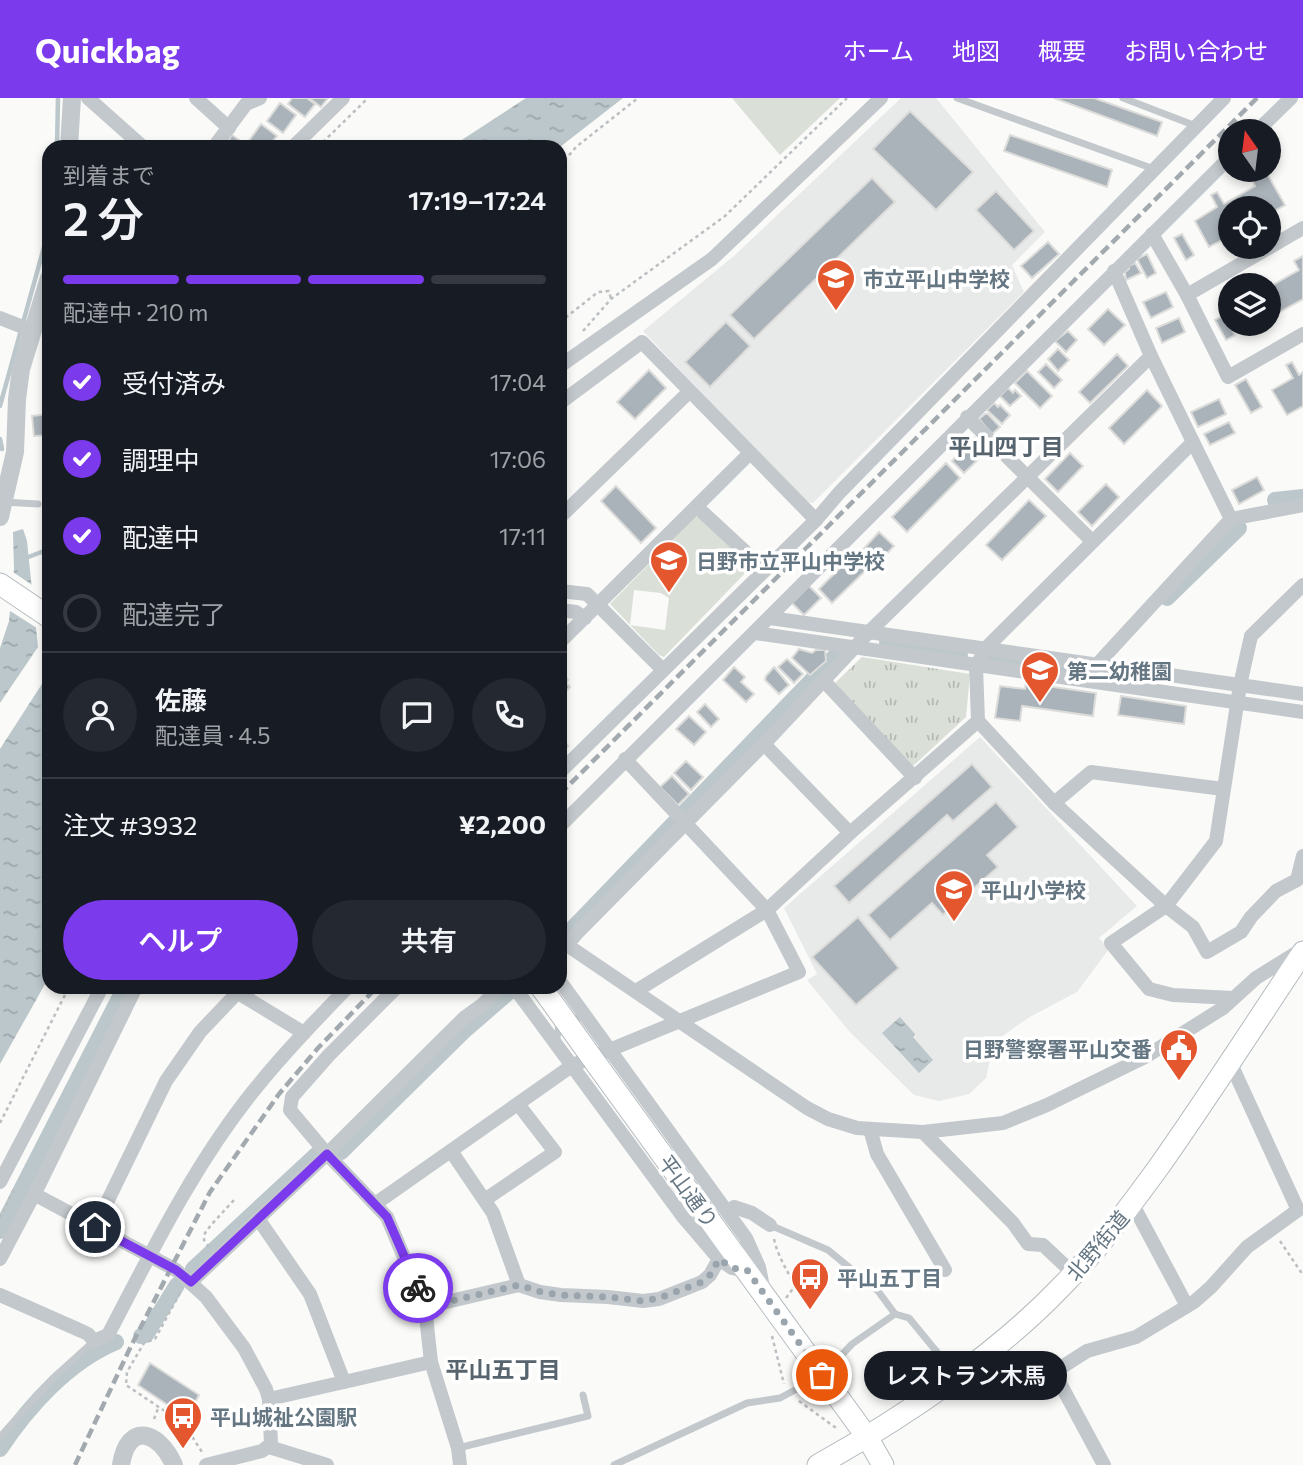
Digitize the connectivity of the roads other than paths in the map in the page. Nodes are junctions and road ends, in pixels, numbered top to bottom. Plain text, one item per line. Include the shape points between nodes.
1 (72, 98) edge
2 (88, 98) edge
3 (195, 98) edge
4 (260, 98) edge
5 (343, 98) edge
6 (881, 98) edge
7 (957, 98) edge
8 (1123, 98) edge
9 (1224, 98) edge
10 (1291, 98) edge
11 (1269, 119) edge
12 (1196, 126) junction
13 (229, 128) junction
14 (69, 140) edge
15 (135, 140) edge
16 (220, 140) edge
17 (300, 140) edge
18 (1154, 169) junction
19 (1218, 169) edge
20 (1303, 228) edge
21 (1152, 233) junction
22 (1114, 271) junction
23 (42, 293) edge
24 (1187, 295) junction
25 (0, 318) edge
26 (25, 328) junction
27 (1303, 334) edge
28 (1151, 356) junction
29 (567, 361) edge
30 (689, 391) junction
31 (567, 398) edge
32 (967, 417) junction
33 (1193, 442) junction
34 (749, 454) junction
35 (1028, 478) junction
36 (38, 504) dead end
37 (1303, 505) edge
38 (697, 507) junction
39 (1, 509) edge
40 (567, 510) edge
41 (1231, 519) junction
42 (816, 520) junction
43 (1092, 541) junction
44 (765, 570) junction
45 (0, 584) edge
46 (1303, 585) edge
47 (567, 593) edge
48 (597, 606) junction
49 (567, 611) edge
50 (42, 612) edge
51 (585, 618) junction
52 (770, 618) junction
53 (869, 632) junction
54 (755, 633) junction
55 (567, 635) edge
56 (987, 647) junction
57 (853, 648) junction
58 (1097, 665) junction
59 (976, 666) junction
60 (663, 670) junction
61 (823, 680) junction
62 (1080, 680) junction
63 (1240, 685) junction
64 (1303, 694) edge
65 (1237, 703) junction
66 (1303, 712) edge
67 (978, 721) junction
68 (764, 744) junction
69 (625, 760) junction
70 (567, 765) edge
71 (915, 778) junction
72 (1223, 789) junction
73 (1054, 803) junction
74 (567, 819) edge
75 (685, 825) junction
76 (850, 833) junction
77 (1303, 856) edge
78 (1166, 906) junction
79 (767, 910) junction
80 (567, 941) edge
81 (567, 945) edge
82 (1303, 950) edge
83 (567, 991) edge
84 (636, 991) junction
85 (98, 994) edge
86 (133, 994) edge
87 (230, 994) edge
88 (240, 994) edge
89 (341, 994) edge
90 (390, 994) edge
91 (493, 994) edge
92 (519, 994) edge
93 (548, 994) edge
94 (548, 994) edge
95 (1233, 998) junction
96 (586, 1017) junction
97 (677, 1020) junction
98 (559, 1026) junction
99 (304, 1033) junction
100 (556, 1043) junction
101 (605, 1059) junction
102 (1230, 1064) junction
103 (573, 1065) junction
104 (518, 1104) junction
105 (870, 1129) junction
106 (923, 1132) junction
107 (451, 1151) junction
108 (327, 1154) junction
109 (0, 1182) edge
110 (34, 1194) junction
111 (486, 1199) junction
112 (1132, 1203) junction
113 (375, 1204) junction
114 (728, 1211) junction
115 (259, 1220) junction
116 (770, 1225) joint
117 (95, 1227) junction
118 (149, 1256) junction
119 (0, 1259) edge
120 (719, 1259) junction
121 (747, 1270) junction
122 (945, 1270) dead end
123 (1074, 1273) junction
124 (187, 1285) junction
125 (519, 1285) junction
126 (0, 1295) edge
127 (775, 1297) junction
128 (1187, 1306) junction
129 (425, 1307) junction
130 (895, 1314) junction
131 (94, 1341) junction
132 (836, 1361) dead end
133 (431, 1362) junction
134 (963, 1370) junction
135 (1054, 1372) junction
136 (344, 1382) junction
137 (808, 1382) dead end
138 (583, 1395) dead end
139 (269, 1399) junction
140 (0, 1437) edge
141 (867, 1437) junction
142 (269, 1447) junction
143 (458, 1448) junction
144 (300, 1461) edge
145 (205, 1462) edge
146 (121, 1465) edge
147 (174, 1465) edge
148 (327, 1465) edge
149 (460, 1465) edge
150 (614, 1465) edge
151 (818, 1465) edge
152 (883, 1465) edge
153 (1104, 1465) edge

1 - 14 street
2 - 15 street
3 - 13 street
4 - 13 street via 246,104
5 - 17 street
6 - 29 street via 725,249
7 - 18 lane
8 - 12 lane
9 - 12 street
10 - 11 street
12 - 18 street
13 - 16 street
18 - 42 street
19 - 21 street
20 - 24 street
21 - 22 street
21 - 24 street
22 - 28 street
22 - 32 street
23 - 26 street
24 - 27 street via 1228,377
25 - 26 street
26 - 39 street via 15,452
28 - 33 street
28 - 35 street
30 - 31 street via 642,342
30 - 34 street
30 - 40 street
32 - 35 street
32 - 52 street
33 - 41 street
33 - 43 street
34 - 38 street
34 - 42 street
35 - 43 street
35 - 53 street
36 - 39 lane
37 - 41 street
38 - 44 street
38 - 48 street
41 - 58 street
42 - 44 street
43 - 56 street
44 - 60 street
45 - 50 main road
46 - 63 street via 1251,636
47 - 48 street via 587,594
48 - 51 street
48 - 60 street
49 - 51 street
51 - 55 street
52 - 53 street
52 - 54 street
53 - 56 street
53 - 57 street
54 - 57 street
54 - 69 street
56 - 58 street
56 - 59 street
57 - 59 street
57 - 61 street
58 - 62 street
58 - 63 street
59 - 62 street
59 - 67 street
60 - 70 street
61 - 68 street
61 - 71 street
62 - 65 street
63 - 64 street
63 - 65 street
65 - 66 street
65 - 72 street
67 - 71 street
67 - 73 street
68 - 75 street
68 - 76 street
69 - 74 street
69 - 75 street
71 - 76 street
72 - 73 street via 1091,772
72 - 78 street via 1216,841
73 - 78 street
75 - 79 street
75 - 80 street
76 - 79 street
77 - 78 street via 1297,880 1276,891 1241,932 1207,952 1194,927
78 - 95 street via 1111,943 1149,989 1172,995
79 - 84 street
79 - 97 street via 799,972
81 - 84 street
82 - 95 street
82 - 102 main road, 北野街道
83 - 96 street
84 - 97 street
85 - 109 street
86 - 110 street
87 - 117 street via 166,1082
88 - 99 street
89 - 99 street
90 - 108 street via 292,1097 290,1110
91 - 108 street
92 - 100 street
93 - 98 lane via 558,1007
94 - 101 main road, 平山通り, bridge
95 - 106 street via 1144,1057 1022,1116 985,1126
96 - 98 lane
96 - 101 street
97 - 101 street
97 - 105 street via 807,1108 828,1119
98 - 100 lane
99 - 118 street via 223,1133
100 - 103 street
101 - 103 street
101 - 114 street
101 - 121 main road, 平山通り
102 - 112 main road, 北野街道
102 - 128 street via 1298,1210 1247,1247
103 - 104 street
103 - 120 street
104 - 107 street
104 - 111 street via 555,1152
105 - 106 street
105 - 122 street via 877,1154
106 - 123 street via 1028,1244 1043,1245
107 - 111 street
107 - 113 street
108 - 113 street
108 - 115 street
110 - 117 street
110 - 119 street
111 - 125 street
112 - 123 main road, 北野街道
112 - 128 street
113 - 129 street via 387,1217
114 - 116 street via 742,1209
114 - 127 street
115 - 124 street
115 - 136 street via 310,1294
116 - 130 lane via 828,1250 878,1291
117 - 118 street
118 - 124 street via 176,1270
118 - 131 street via 108,1335
120 - 121 street via 732,1268
120 - 125 street via 702,1282 651,1300 561,1295
121 - 127 main road, 平山通り
123 - 134 main road, 北野街道 via 1016,1329
124 - 139 street via 213,1306 244,1348
125 - 129 street
126 - 131 street via 88,1334
127 - 141 main road, 平山通り
128 - 135 street via 1136,1337 1087,1351
129 - 133 street
130 - 132 lane
130 - 134 lane via 909,1318
131 - 140 lane
133 - 136 street
133 - 143 street
134 - 135 street via 1007,1378
134 - 141 main road, 北野街道
135 - 153 street
136 - 139 street
137 - 150 lane via 780,1398 747,1403
138 - 143 lane via 588,1416
139 - 142 street
141 - 151 main road, 北野街道
141 - 152 main road, 平山通り
142 - 144 street
142 - 145 street via 241,1458
143 - 149 street
144 - 148 street
146 - 147 street via 127,1443 147,1434 156,1439

